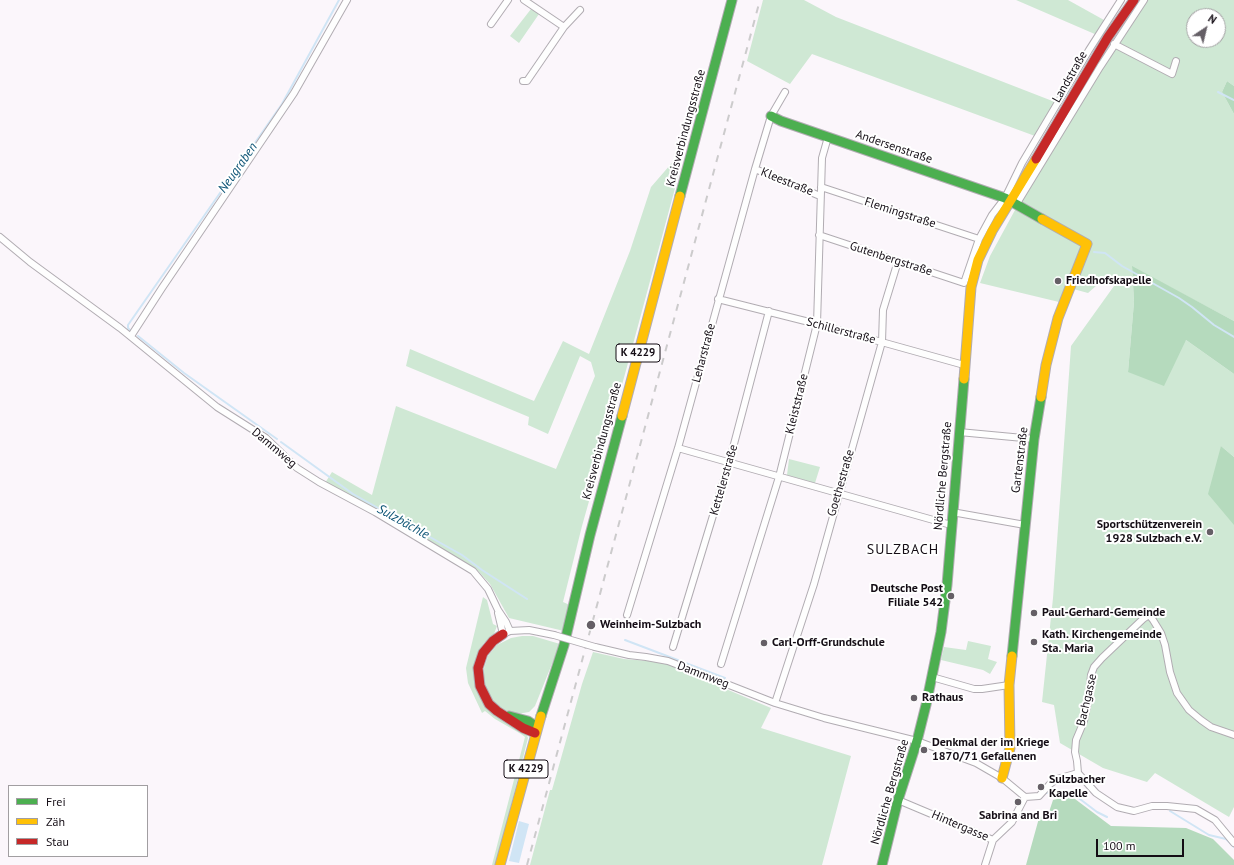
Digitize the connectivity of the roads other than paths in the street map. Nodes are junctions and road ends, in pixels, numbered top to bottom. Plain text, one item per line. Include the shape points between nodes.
1 (347, 0) edge
2 (508, 0) edge
3 (524, 0) edge
4 (732, 0) edge
5 (1121, 0) edge
6 (1134, 0) edge
7 (1144, 0) edge
8 (580, 10) dead end
9 (492, 24) dead end
10 (564, 27) junction
11 (1114, 44) junction
12 (1176, 61) dead end
13 (523, 81) dead end
14 (785, 92) dead end
15 (771, 116) junction
16 (828, 137) junction
17 (755, 169) junction
18 (1030, 169) joint
19 (820, 187) junction
20 (820, 196) junction
21 (1010, 201) junction
22 (819, 235) junction
23 (0, 237) edge
24 (979, 239) junction
25 (1087, 244) joint
26 (898, 261) junction
27 (718, 299) junction
28 (769, 312) junction
29 (817, 324) junction
30 (131, 336) junction
31 (882, 342) junction
32 (964, 365) junction
33 (959, 432) junction
34 (1034, 438) junction
35 (678, 448) junction
36 (729, 463) junction
37 (779, 477) junction
38 (838, 493) junction
39 (952, 512) junction
40 (951, 525) junction
41 (1025, 525) junction
42 (627, 615) dead end
43 (506, 633) junction
44 (674, 647) dead end
45 (721, 664) dead end
46 (932, 677) junction
47 (1009, 685) junction
48 (775, 703) junction
49 (544, 705) junction
50 (504, 715) junction
51 (522, 718) junction
52 (536, 730) junction
53 (1234, 735) edge
54 (917, 741) junction
55 (1078, 773) junction
56 (1002, 778) junction
57 (1025, 797) junction
58 (898, 800) junction
59 (993, 840) junction
60 (1234, 843) edge
61 (500, 865) edge
62 (882, 865) edge
63 (985, 865) edge

1 - 30 street via 291,99
2 - 9 street
3 - 10 street
4 - 49 main road, Kreisverbindungsstraße / K 4229 via 590,535 564,645
5 - 21 street via 1022,163
6 - 18 main road, Landstraße via 1108,37
7 - 11 street
8 - 10 street
10 - 13 street via 527,80
11 - 12 street via 1172,74
11 - 21 street
14 - 15 street, Leharstraße
15 - 16 main road, Andersenstraße
15 - 17 street, Leharstraße
16 - 19 street, Kleiststraße via 822,158
16 - 21 main road, Andersenstraße
17 - 20 street, Kleestraße
17 - 27 street, Leharstraße
18 - 21 main road, Nördliche Bergstraße
19 - 20 street, Kleiststraße
19 - 24 street, Flemingstraße
20 - 22 street, Kleiststraße
21 - 24 street via 992,215
21 - 25 main road, Andersenstraße
21 - 32 main road, Nördliche Bergstraße via 978,260 971,287
22 - 26 street, Gutenbergstraße
22 - 29 street, Kleiststraße
23 - 30 street, Dammweg
24 - 26 street, Gutenbergstraße via 964,283
25 - 34 main road, Gartenstraße via 1058,318 1046,365
26 - 31 street, Goethestraße via 883,310
27 - 28 street, Schillerstraße
27 - 35 street, Leharstraße
28 - 29 street, Schillerstraße
28 - 36 street, Kettelerstraße
29 - 31 street, Schillerstraße
29 - 37 street, Kleiststraße
30 - 43 street, Dammweg via 218,407 266,438 297,468 469,569 488,589
31 - 32 street, Schillerstraße
31 - 38 street, Goethestraße
32 - 33 main road, Nördliche Bergstraße
33 - 34 street
33 - 39 main road, Nördliche Bergstraße
34 - 41 main road, Gartenstraße
35 - 36 street
35 - 42 street, Leharstraße
36 - 37 street
36 - 44 street, Kettelerstraße
37 - 38 street
37 - 45 street, Kleiststraße
38 - 40 street
38 - 48 street, Goethestraße via 814,584
39 - 40 main road, Nördliche Bergstraße
39 - 41 street
40 - 46 main road, Nördliche Bergstraße via 947,585
41 - 47 main road, Gartenstraße
43 - 48 street, Dammweg, bridge via 528,630 629,655 668,661
43 - 50 main road via 493,641 483,652 478,668 482,691 489,704
46 - 47 street via 974,689
46 - 54 main road, Nördliche Bergstraße
47 - 56 main road, Gartenstraße via 1010,748
48 - 54 street, Dammweg
49 - 51 main road
49 - 52 main road, Kreisverbindungsstraße / K 4229
50 - 51 main road
50 - 52 main road via 523,728
51 - 52 main road via 531,722
52 - 61 main road, Kreisverbindungsstraße / K 4229
53 - 55 street, Bachgasse via 1211,727 1189,710 1177,692 1161,633 1149,615 1094,667 1084,721 1076,740
54 - 56 street via 976,763
54 - 58 main road, Nördliche Bergstraße
55 - 57 street via 1057,779 1039,796
55 - 60 street via 1096,793 1117,807 1134,812 1152,806 1196,809 1215,820
56 - 57 street
57 - 59 street, Hintergasse via 1012,822
58 - 59 street, Hintergasse
58 - 62 main road, Nördliche Bergstraße
59 - 63 street

